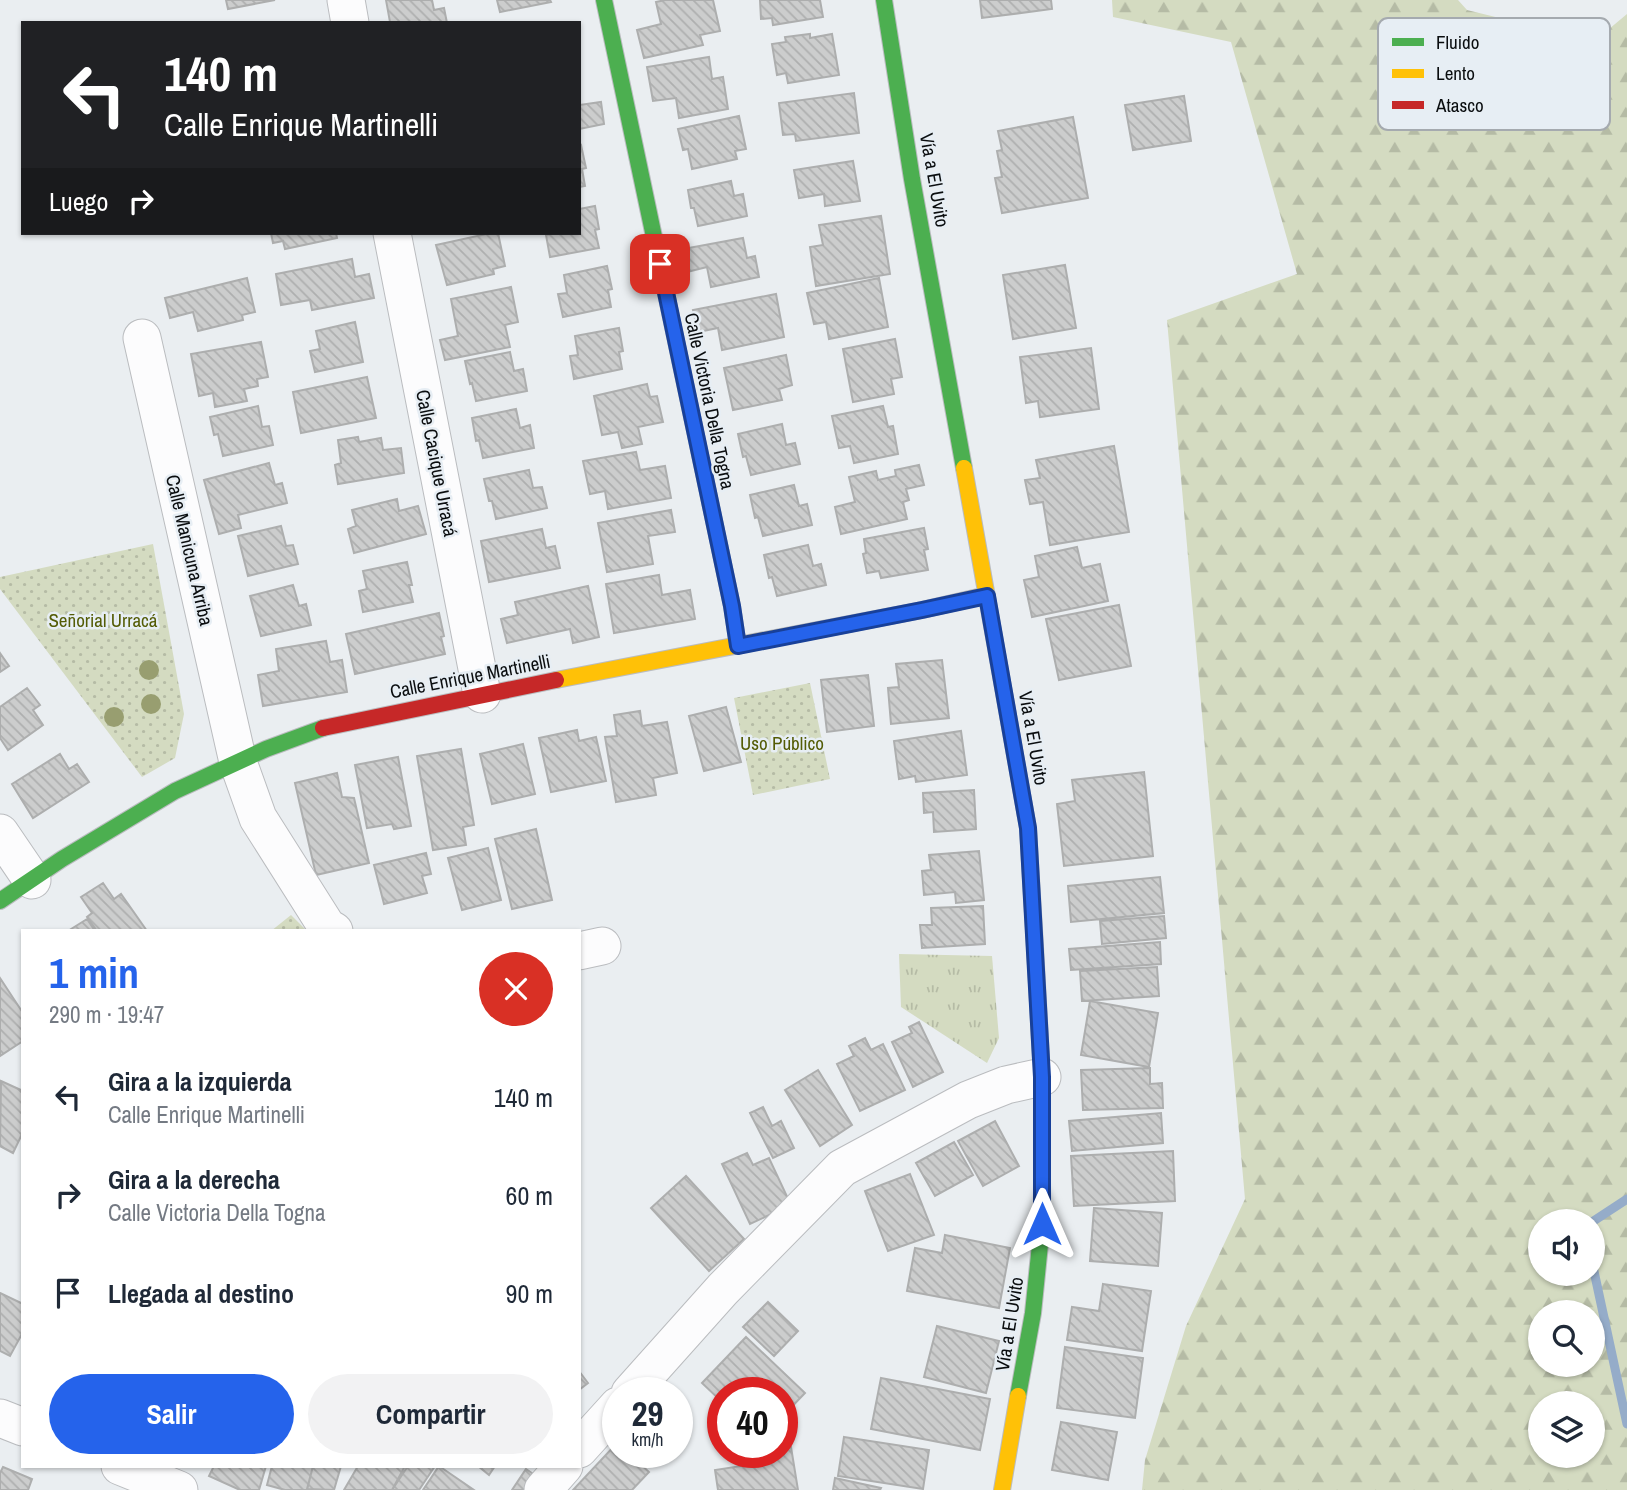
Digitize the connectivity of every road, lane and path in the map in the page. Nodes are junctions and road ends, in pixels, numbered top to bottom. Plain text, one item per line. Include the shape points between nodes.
1 (346, 0) edge
2 (604, 0) edge
3 (884, 0) edge
4 (350, 21) edge
5 (392, 235) edge
6 (142, 338) dead end
7 (987, 596) junction
8 (738, 646) junction
9 (482, 694) junction
10 (238, 762) junction
11 (0, 833) edge
12 (32, 880) junction
13 (0, 901) edge
14 (330, 929) edge
15 (1042, 1077) junction
16 (644, 1377) edge
17 (0, 1418) edge
18 (602, 1424) edge
19 (21, 1426) edge
20 (581, 1447) edge
21 (125, 1468) edge
22 (562, 1468) edge
23 (179, 1490) edge
24 (543, 1490) edge
25 (1002, 1490) edge

1 - 4 street
2 - 8 street, Calle Victoria Della Togna
3 - 7 street, Vía a El Uvito
5 - 9 street, Calle Cacique Urracá
6 - 10 street, Calle Manicuna Arriba
7 - 8 street, Calle Enrique Martinelli
7 - 15 street, Vía a El Uvito via 1028,828
8 - 9 street, Calle Enrique Martinelli
9 - 10 street, Calle Enrique Martinelli via 326,727
10 - 12 street, Calle Enrique Martinelli via 175,791
10 - 14 street, Calle Manicuna Arriba via 258,818
11 - 12 street
12 - 13 street, Calle Enrique Martinelli
15 - 16 street via 968,1100 842,1168
15 - 25 street, Vía a El Uvito via 1040,1265
17 - 19 street
18 - 20 street
21 - 23 street
22 - 24 street

